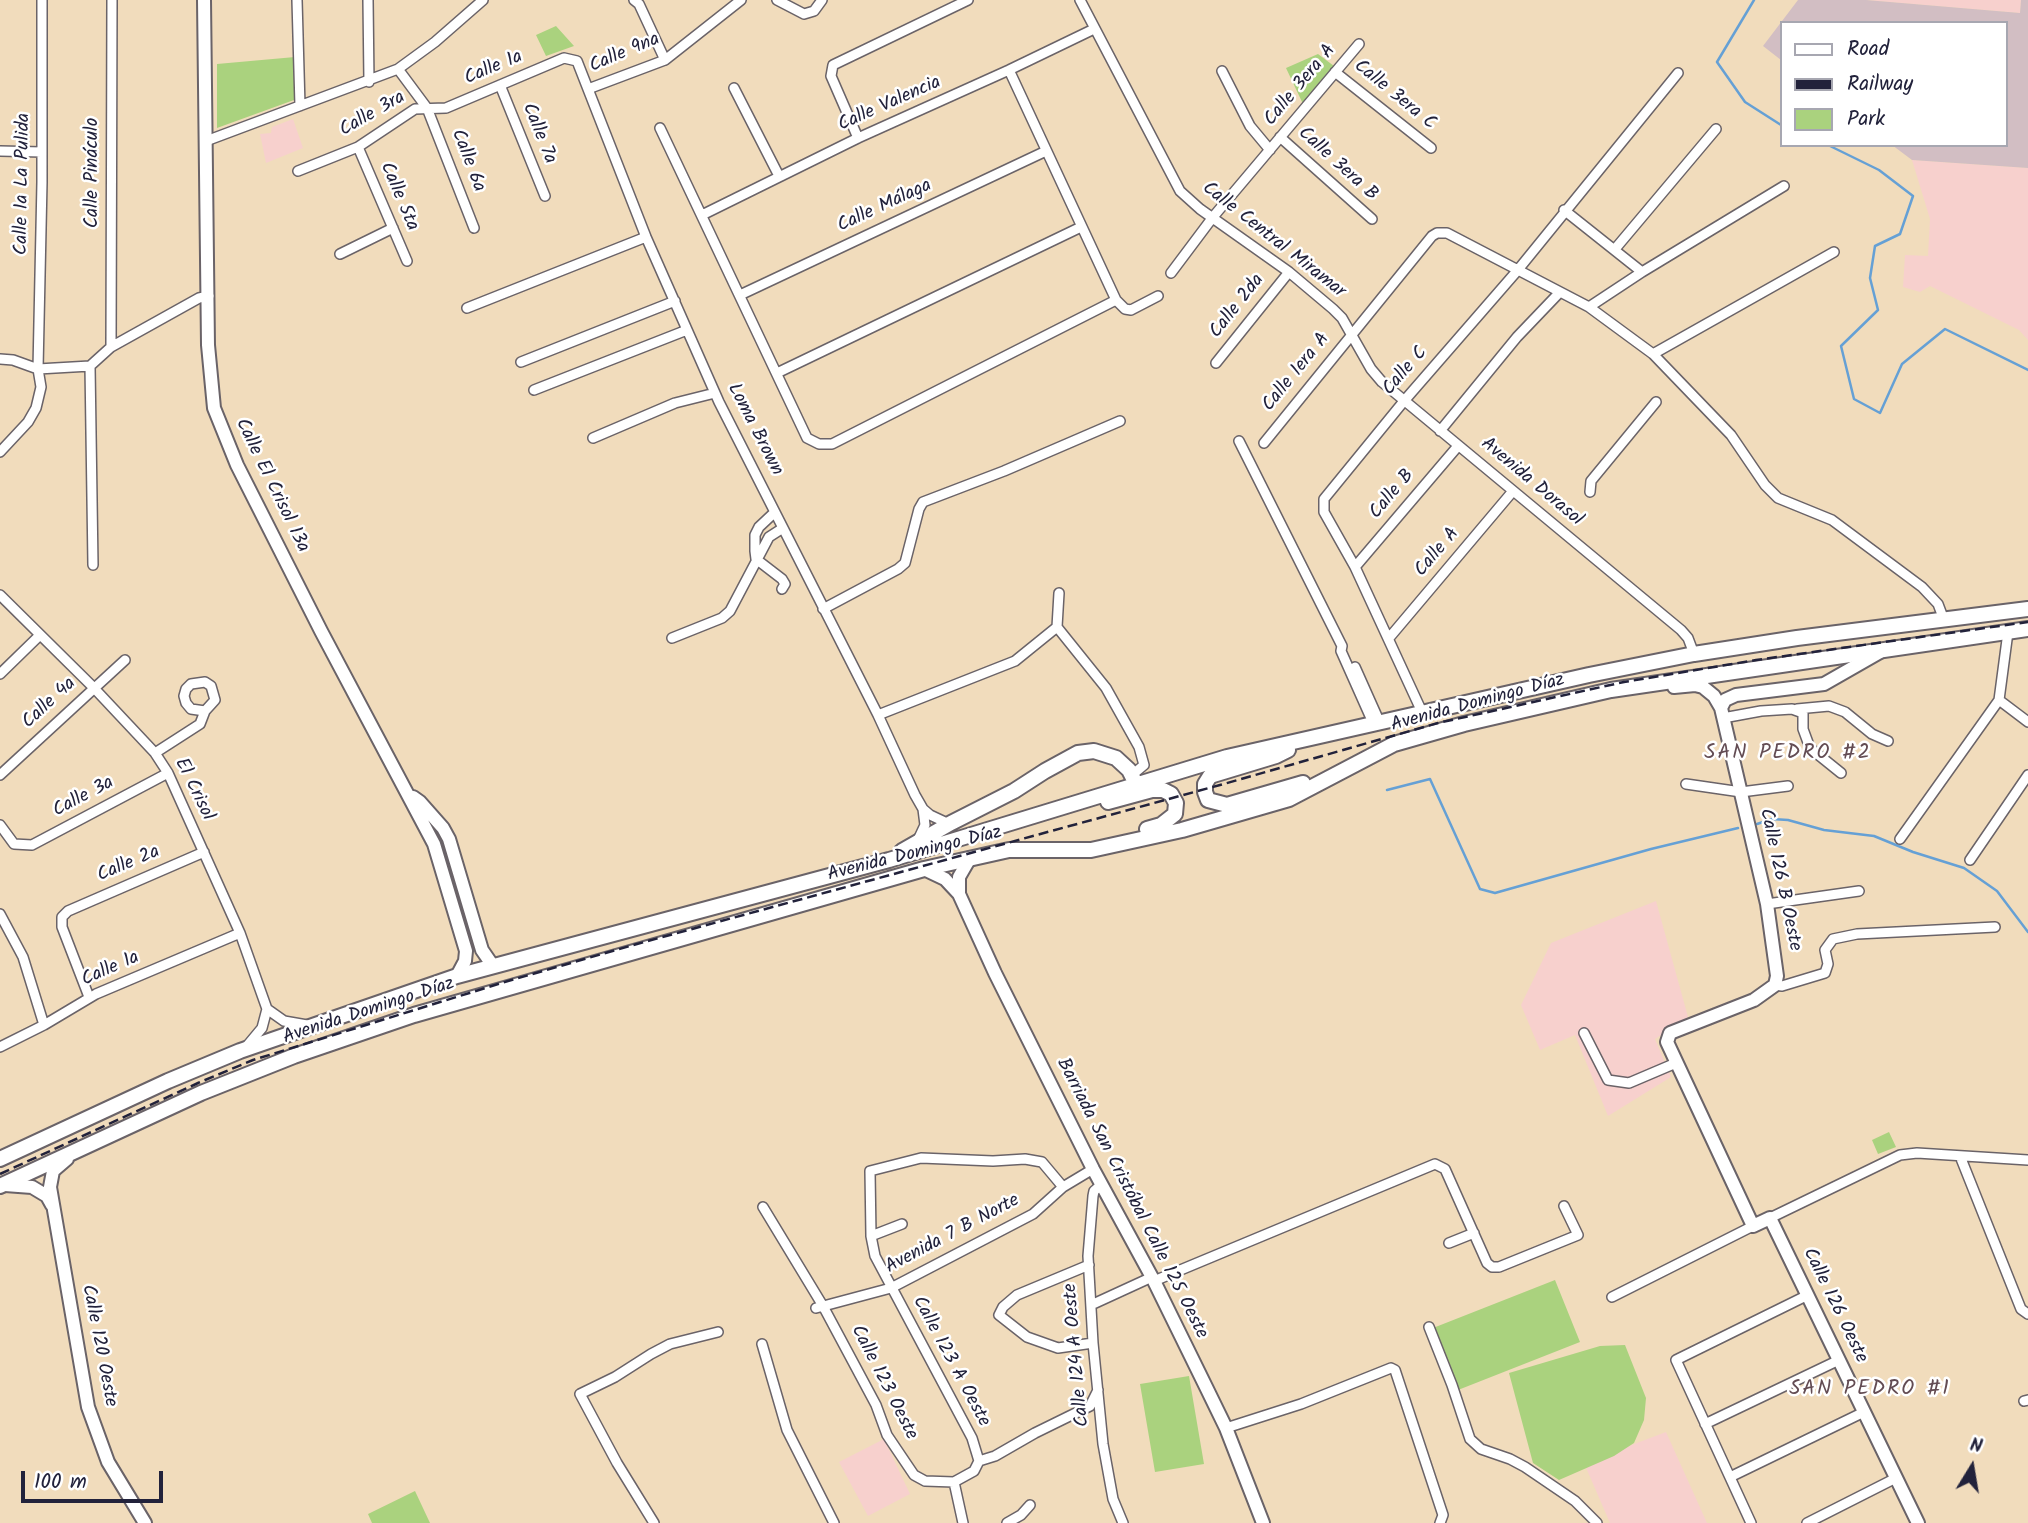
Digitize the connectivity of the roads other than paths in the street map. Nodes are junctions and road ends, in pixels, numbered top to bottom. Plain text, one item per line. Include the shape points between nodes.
1 (42, 0) edge
2 (113, 0) edge
3 (204, 0) edge
4 (298, 0) edge
5 (368, 0) edge
6 (483, 0) edge
7 (634, 0) edge
8 (777, 0) edge
9 (822, 0) edge
10 (968, 0) edge
11 (1080, 0) edge
12 (739, 1) edge
13 (1094, 29) junction
14 (1359, 44) dead end
15 (573, 59) joint
16 (665, 60) junction
17 (398, 69) junction
18 (1009, 71) junction
19 (1222, 71) dead end
20 (1335, 72) junction
21 (1678, 73) dead end
22 (369, 82) junction
23 (499, 85) junction
24 (734, 88) dead end
25 (588, 89) junction
26 (300, 106) junction
27 (427, 108) junction
28 (660, 128) dead end
29 (1716, 130) dead end
30 (1280, 137) junction
31 (858, 138) junction
32 (206, 141) junction
33 (358, 147) junction
34 (1431, 148) dead end
35 (1270, 150) junction
36 (0, 151) edge
37 (1046, 151) junction
38 (42, 152) junction
39 (298, 171) dead end
40 (779, 176) junction
41 (1784, 186) dead end
42 (545, 196) dead end
43 (1564, 210) junction
44 (702, 215) junction
45 (1213, 217) junction
46 (1372, 219) dead end
47 (1081, 227) junction
48 (393, 228) junction
49 (474, 228) dead end
50 (646, 237) junction
51 (1615, 249) junction
52 (1834, 252) dead end
53 (340, 254) dead end
54 (407, 261) dead end
55 (1517, 271) junction
56 (1289, 272) junction
57 (1642, 272) junction
58 (1171, 274) dead end
59 (1560, 292) junction
60 (740, 295) junction
61 (209, 296) junction
62 (1158, 296) dead end
63 (1116, 300) junction
64 (675, 301) junction
65 (1588, 307) junction
66 (467, 309) dead end
67 (687, 330) junction
68 (1352, 334) junction
69 (111, 347) junction
70 (1653, 354) junction
71 (0, 359) edge
72 (521, 362) dead end
73 (1216, 363) dead end
74 (90, 366) junction
75 (38, 369) junction
76 (777, 373) junction
77 (534, 390) dead end
78 (715, 393) junction
79 (1404, 401) junction
80 (1656, 402) dead end
81 (1120, 421) dead end
82 (1440, 431) junction
83 (593, 438) dead end
84 (1239, 441) dead end
85 (1264, 443) dead end
86 (1458, 446) junction
87 (0, 452) edge
88 (1513, 491) junction
89 (1590, 492) dead end
90 (775, 512) junction
91 (783, 528) junction
92 (756, 559) junction
93 (93, 565) dead end
94 (1355, 567) junction
95 (782, 589) dead end
96 (1059, 593) dead end
97 (0, 595) edge
98 (823, 609) junction
99 (2028, 609) edge
100 (1944, 620) junction
101 (1057, 626) junction
102 (2028, 629) edge
103 (2008, 632) junction
104 (40, 635) junction
105 (672, 638) dead end
106 (1389, 638) junction
107 (1885, 649) junction
108 (1694, 654) junction
109 (125, 660) dead end
110 (0, 674) edge
111 (93, 687) junction
112 (1611, 690) junction
113 (1999, 700) junction
114 (1792, 709) junction
115 (205, 710) dead end
116 (1422, 712) junction
117 (1722, 713) junction
118 (878, 715) junction
119 (2028, 722) edge
120 (1377, 724) junction
121 (1304, 741) junction
122 (1888, 741) dead end
123 (155, 753) junction
124 (1337, 772) junction
125 (168, 773) junction
126 (1840, 773) dead end
127 (0, 775) edge
128 (2028, 775) edge
129 (1134, 779) junction
130 (1686, 784) dead end
131 (1788, 786) dead end
132 (407, 792) junction
133 (1741, 792) junction
134 (923, 809) junction
135 (1021, 821) junction
136 (951, 823) junction
137 (0, 825) edge
138 (1900, 839) dead end
139 (918, 840) junction
140 (1054, 850) junction
141 (204, 852) junction
142 (970, 858) junction
143 (889, 860) junction
144 (1970, 860) dead end
145 (924, 869) junction
146 (1859, 891) dead end
147 (959, 894) junction
148 (468, 903) junction
149 (1768, 904) junction
150 (454, 907) junction
151 (0, 914) edge
152 (1995, 927) dead end
153 (240, 933) junction
154 (493, 966) junction
155 (457, 976) junction
156 (1774, 985) junction
157 (89, 997) junction
158 (267, 1009) junction
159 (315, 1024) junction
160 (44, 1025) junction
161 (1584, 1033) dead end
162 (0, 1047) edge
163 (240, 1051) junction
164 (1676, 1063) junction
165 (82, 1148) junction
166 (1960, 1156) junction
167 (0, 1159) edge
168 (2028, 1160) edge
169 (1093, 1169) junction
170 (1101, 1185) junction
171 (0, 1186) edge
172 (1063, 1187) junction
173 (52, 1206) junction
174 (763, 1206) dead end
175 (1564, 1206) dead end
176 (1770, 1218) junction
177 (902, 1224) dead end
178 (1753, 1226) junction
179 (1474, 1233) junction
180 (871, 1236) junction
181 (1449, 1243) dead end
182 (1089, 1265) junction
183 (1153, 1279) junction
184 (891, 1288) junction
185 (1808, 1295) junction
186 (1612, 1297) dead end
187 (1091, 1305) junction
188 (820, 1307) junction
189 (2028, 1314) edge
190 (1429, 1327) dead end
191 (718, 1332) dead end
192 (1093, 1343) junction
193 (762, 1344) dead end
194 (1839, 1360) junction
195 (1098, 1389) junction
196 (1864, 1412) junction
197 (1705, 1424) junction
198 (1226, 1428) junction
199 (979, 1461) junction
200 (1730, 1477) junction
201 (1896, 1478) junction
202 (954, 1482) junction
203 (1030, 1505) dead end
204 (145, 1523) edge
205 (654, 1523) edge
206 (834, 1523) edge
207 (963, 1523) edge
208 (1006, 1523) edge
209 (1123, 1523) edge
210 (1263, 1523) edge
211 (1440, 1523) edge
212 (1597, 1523) edge
213 (1751, 1523) edge
214 (1807, 1523) edge
215 (1918, 1523) edge

1 - 38 street, Calle 1a La Pulida
2 - 69 street, Calle Pináculo
3 - 32 street, Calle El Crisol 13a
4 - 26 street
5 - 22 street
6 - 17 street
7 - 16 street
8 - 9 street via 804,15
10 - 31 street via 832,65 831,76
11 - 13 street, Calle Central Miramar
12 - 16 street, Calle 9na
13 - 18 street, Calle Valencia
13 - 45 street, Calle Central Miramar via 1175,184
14 - 20 street, Calle 3era A
15 - 23 street, Calle 1a via 564,58
15 - 25 street, Loma Brown
16 - 25 street, Calle 9na
17 - 22 street
17 - 27 street, Calle 6a
18 - 31 street, Calle Valencia
18 - 37 street
19 - 35 street, Calle 3era A via 1250,126
20 - 30 street, Calle 3era A
20 - 34 street, Calle 3era C
21 - 43 street, Calle C
22 - 26 street
23 - 27 street, Calle 1a via 446,108
23 - 42 street, Calle 7a
24 - 40 street
25 - 50 street, Loma Brown
26 - 32 street
27 - 33 street, Calle 3ra via 415,109
27 - 49 street, Calle 6a
28 - 44 street
29 - 51 street
30 - 35 street, Calle 3era A
30 - 46 street, Calle 3era B
31 - 40 street, Calle Valencia
32 - 61 street, Calle El Crisol 13a
33 - 39 street, Calle 3ra
33 - 48 street, Calle 5ta
35 - 45 street, Calle 3era A
36 - 38 street
37 - 47 street
37 - 60 street, Calle Málaga
38 - 75 street, Calle 1a La Pulida
40 - 44 street, Calle Valencia
41 - 57 street
43 - 51 street
43 - 55 street, Calle C
44 - 60 street
45 - 56 street, Calle Central Miramar
45 - 58 street, Calle 3era A
47 - 63 street
47 - 76 street
48 - 53 street
48 - 54 street, Calle 5ta
50 - 64 street, Loma Brown
50 - 66 street
51 - 57 street
52 - 70 street
55 - 59 street
55 - 68 street, Calle 1era A via 1442,232 1432,236
55 - 79 street, Calle C
56 - 68 street, Calle Central Miramar via 1334,309
56 - 73 street, Calle 2da
57 - 65 street
59 - 65 street
59 - 82 street
60 - 76 street
61 - 69 street
61 - 132 street, Calle El Crisol 13a via 210,378 214,408 225,437
62 - 63 street via 1131,310
63 - 76 street via 832,444 807,438
64 - 67 street, Loma Brown
64 - 72 street
65 - 70 street
67 - 77 street
67 - 78 street, Loma Brown
68 - 79 street, Avenida Dorasol via 1371,369
68 - 85 street, Calle 1era A
69 - 74 street
70 - 100 street via 1731,435 1778,498 1832,520 1922,587 1938,604
71 - 75 street
74 - 75 street
74 - 93 street
75 - 87 street via 41,387 36,408
78 - 83 street via 675,403
78 - 90 street, Loma Brown
79 - 82 street, Avenida Dorasol
79 - 94 street, Calle C via 1324,499 1324,512
80 - 89 street via 1591,481
81 - 98 street via 923,502 905,563
82 - 86 street, Avenida Dorasol
84 - 120 street via 1346,648
86 - 88 street, Avenida Dorasol
86 - 94 street, Calle B
88 - 106 street, Calle A
88 - 108 street, Avenida Dorasol via 1681,630
90 - 91 street, Loma Brown
90 - 92 street via 755,535
91 - 92 street via 769,537
91 - 98 street, Loma Brown
92 - 95 street via 782,579
92 - 105 street via 730,611
94 - 106 street
96 - 101 street
97 - 104 street, El Crisol
98 - 118 street, Loma Brown
99 - 100 main road, Avenida Domingo Díaz
100 - 108 main road, Avenida Domingo Díaz
101 - 118 street via 1016,661
101 - 129 street via 1106,688 1139,747 1144,765
102 - 103 main road, Avenida Domingo Díaz
103 - 107 main road, Avenida Domingo Díaz
103 - 113 street
104 - 110 street
104 - 111 street, El Crisol
106 - 116 street
107 - 112 main road, Avenida Domingo Díaz
107 - 117 street via 1824,684 1736,695 1725,700
108 - 116 main road, Avenida Domingo Díaz
109 - 111 street, Calle 4a
111 - 123 street, El Crisol
111 - 127 street, Calle 4a
112 - 117 street via 1695,685 1709,691
112 - 124 main road, Avenida Domingo Díaz via 1394,744
113 - 119 street
113 - 138 street
114 - 117 street
114 - 122 street via 1829,706
114 - 126 street via 1803,713 1810,748
115 - 123 street via 200,724
116 - 120 main road, Avenida Domingo Díaz
117 - 133 street, Calle 126 B Oeste
118 - 134 street, Loma Brown
120 - 121 main road, Avenida Domingo Díaz
121 - 124 main road via 1276,757 1210,776 1205,784 1208,800 1227,805
121 - 129 main road, Avenida Domingo Díaz
123 - 125 street, El Crisol
124 - 140 main road, Avenida Domingo Díaz via 1289,799 1182,830 1091,850
125 - 137 street, Calle 3a via 32,845 14,844
125 - 141 street, El Crisol
128 - 144 street
129 - 135 main road, Avenida Domingo Díaz
129 - 136 main road via 1121,761 1110,755 1078,752 1014,792
130 - 133 street
131 - 133 street
132 - 148 street, Calle El Crisol 13a via 443,828
132 - 150 street, Calle El Crisol 13a via 435,844
133 - 149 street, Calle 126 B Oeste
134 - 136 street
134 - 139 street via 925,825
135 - 140 main road via 1152,790 1171,794 1176,803 1175,814 1161,825
135 - 143 main road, Avenida Domingo Díaz
136 - 139 main road
139 - 143 main road
140 - 142 main road, Avenida Domingo Díaz via 1009,850
141 - 153 street, El Crisol
141 - 157 street, Calle 2a via 62,917
142 - 145 main road, Avenida Domingo Díaz
142 - 147 street via 959,877
143 - 154 main road, Avenida Domingo Díaz
145 - 147 street, Barriada San Cristóbal Calle 125 Oeste via 945,879
145 - 165 main road, Avenida Domingo Díaz via 414,1015 201,1093
146 - 149 street
147 - 169 street, Barriada San Cristóbal Calle 125 Oeste
148 - 150 street
148 - 154 street, Calle El Crisol 13a via 482,950
149 - 156 street, Calle 126 B Oeste via 1776,958
150 - 155 street, Calle El Crisol 13a via 466,951
151 - 160 street via 23,957
152 - 156 street via 1833,939 1825,950 1825,973
153 - 157 street, Calle 1a
153 - 158 street, El Crisol
154 - 155 main road, Avenida Domingo Díaz
155 - 159 main road, Avenida Domingo Díaz
156 - 164 street via 1754,1000 1670,1033 1667,1042
157 - 160 street, Calle 1a
158 - 159 street via 284,1021
158 - 163 street via 262,1028
159 - 163 main road, Avenida Domingo Díaz
160 - 162 street, Calle 1a
161 - 164 street via 1608,1080 1629,1083
163 - 167 main road, Avenida Domingo Díaz
164 - 178 street
165 - 171 main road, Avenida Domingo Díaz
165 - 173 street, Calle 120 Oeste via 53,1171
166 - 168 street
166 - 176 street via 1900,1155
166 - 189 street via 2021,1309
169 - 170 street, Barriada San Cristóbal Calle 125 Oeste
169 - 172 street, Avenida 7 B Norte
170 - 182 street, Calle 124 A Oeste via 1093,1196
170 - 183 street, Barriada San Cristóbal Calle 125 Oeste
171 - 173 street via 32,1187 47,1196
172 - 180 street, Calle 123 A Oeste via 1042,1162 1025,1159 921,1158 870,1171
172 - 184 street, Avenida 7 B Norte via 1033,1214
173 - 204 street, Calle 120 Oeste via 88,1407 108,1462
174 - 188 street
175 - 179 street via 1578,1236 1499,1267 1487,1263
176 - 178 street
176 - 185 street, Calle 126 Oeste
177 - 180 street
178 - 186 street
179 - 181 street
179 - 183 street via 1445,1168 1435,1164
180 - 184 street, Calle 123 A Oeste
182 - 187 street, Calle 124 A Oeste
182 - 192 street via 1017,1294 999,1315 1027,1337 1058,1348
183 - 187 street
183 - 198 street, Barriada San Cristóbal Calle 125 Oeste
184 - 188 street, Avenida 7 B Norte
184 - 199 street, Calle 123 A Oeste via 972,1438
185 - 194 street, Calle 126 Oeste
185 - 197 street via 1676,1360
187 - 192 street, Calle 124 A Oeste
188 - 202 street, Calle 123 Oeste via 876,1405 887,1435 914,1475 925,1481
190 - 212 street via 1470,1439 1481,1449 1525,1467 1575,1501
191 - 205 street via 670,1344 580,1394
192 - 195 street, Calle 124 A Oeste
193 - 206 street via 788,1430
194 - 196 street, Calle 126 Oeste
194 - 197 street
195 - 199 street via 1090,1406
195 - 209 street, Calle 124 A Oeste via 1113,1499
196 - 200 street
196 - 201 street, Calle 126 Oeste
197 - 200 street
198 - 210 street, Barriada San Cristóbal Calle 125 Oeste
198 - 211 street via 1301,1405 1391,1368 1443,1515
199 - 202 street via 974,1471
200 - 213 street
201 - 214 street
201 - 215 street, Calle 126 Oeste
202 - 207 street
203 - 208 street

